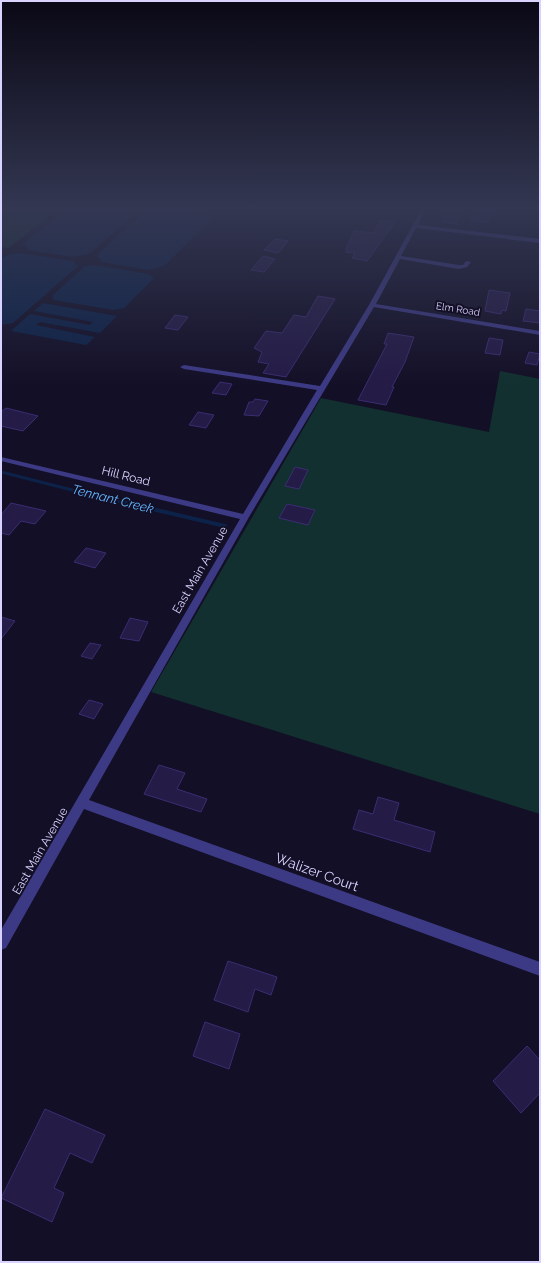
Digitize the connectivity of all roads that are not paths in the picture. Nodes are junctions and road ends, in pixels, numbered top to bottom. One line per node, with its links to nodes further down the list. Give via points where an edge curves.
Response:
1 (391, 269): 2 (street, East Main Avenue)
2 (372, 305): 3 (street, Elm Road); 5 (street, East Main Avenue)
3 (540, 333)
4 (184, 367): 5 (street)
5 (322, 389): 7 (street, East Main Avenue)
6 (3, 461): 7 (street, Hill Road)
7 (245, 518): 8 (street, East Main Avenue)
8 (83, 803): 9 (street, East Main Avenue); 10 (street, Walizer Court)
9 (1, 943)
10 (540, 969)

